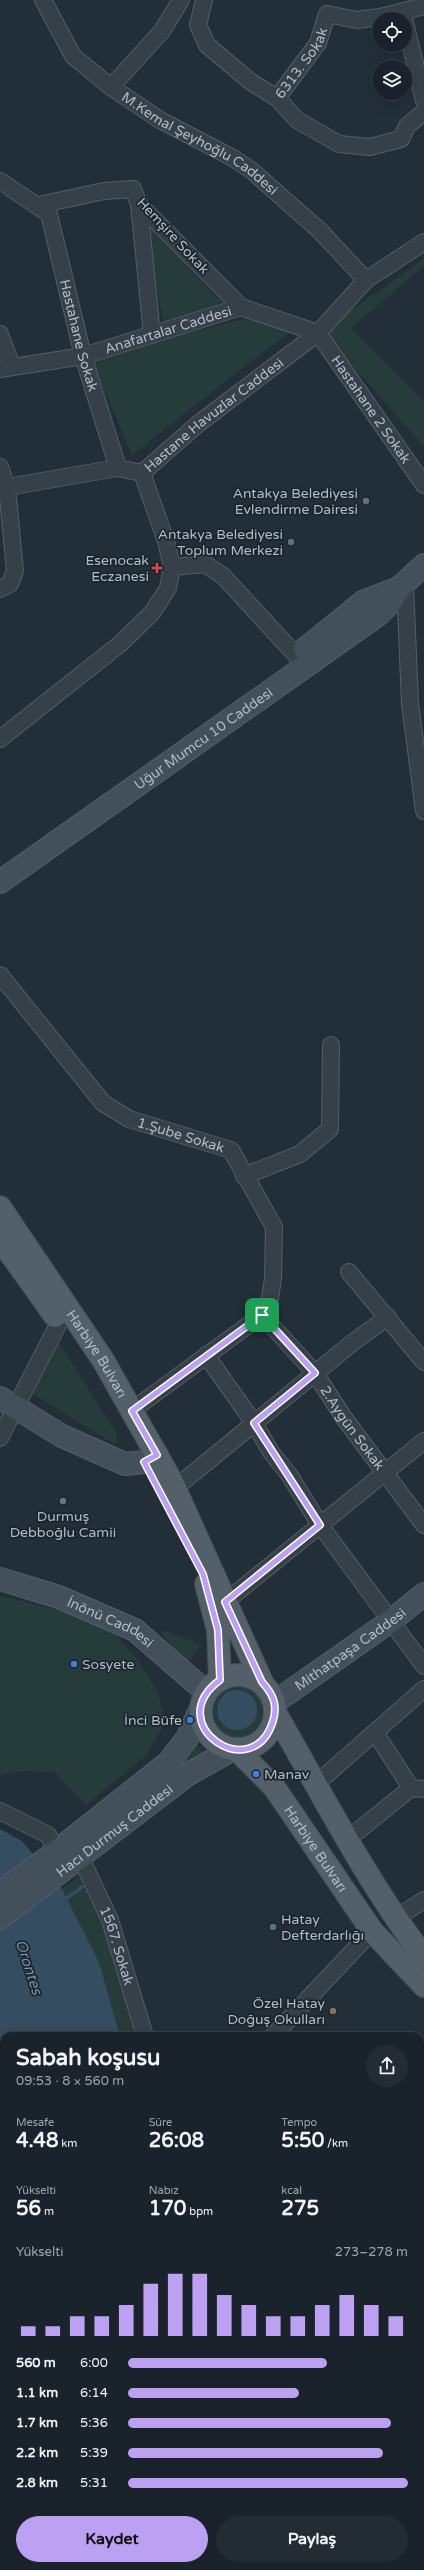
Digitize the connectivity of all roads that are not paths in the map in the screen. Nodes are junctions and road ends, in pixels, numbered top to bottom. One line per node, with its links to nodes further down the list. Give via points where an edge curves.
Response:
1 (43, 0): 8 (street, M.Kemal Şeyhoğlu Caddesi, via 73,56)
2 (181, 0): 8 (street, via 162,31)
3 (204, 0): 9 (street, 6313. Sokak, via 198,24 207,45 251,82)
4 (424, 6): 5 (street, 6313. Sokak)
5 (405, 12)
6 (372, 18): 9 (street, 6313. Sokak, via 357,20 327,14 318,43)
7 (412, 52): 10 (street)
8 (111, 87): 16 (street, M.Kemal Şeyhoğlu Caddesi, via 160,120 251,170 319,230)
9 (277, 98): 11 (street, via 297,120 339,144 357,147 370,147 401,139 407,126)
10 (424, 101)
11 (424, 112)
12 (0, 181): 14 (street)
13 (139, 204): 14 (street, Hemşire Sokak, via 133,190 104,191); 17 (street, Hemşire Sokak); 20 (street)
14 (39, 205): 21 (street, Hastahane Sokak, via 49,214)
15 (424, 242): 16 (street, Hastane Havuzlar Caddesi)
16 (366, 280): 18 (street, Hastane Havuzlar Caddesi)
17 (241, 307): 18 (street, Hemşire Sokak); 20 (street, Anafartalar Caddesi)
18 (318, 333): 25 (street, Hastane Havuzlar Caddesi, via 198,424); 26 (street, Hastahane 2 Sokak)
19 (0, 334): 22 (street)
20 (152, 335): 21 (street, Anafartalar Caddesi)
21 (83, 356): 22 (street, Anafartalar Caddesi); 24 (street, Hastahane Sokak)
22 (6, 368)
23 (0, 467): 27 (street)
24 (118, 468): 25 (street); 27 (street)
25 (142, 473): 29 (street, Hastane Havuzlar Caddesi, via 166,541)
26 (424, 485)
27 (6, 487): 31 (street, via 15,571 10,584)
28 (424, 565): 30 (street, Uğur Mumcu 10 Caddesi)
29 (172, 567): 32 (street, via 205,564 223,576); 33 (street, Hastane Havuzlar Caddesi, via 168,588 152,613 120,644)
30 (402, 585): 32 (street, Uğur Mumcu 10 Caddesi, via 385,609); 34 (street, via 410,704)
31 (0, 589)
32 (302, 660): 35 (street, Uğur Mumcu 10 Caddesi); 36 (street, Uğur Mumcu 10 Caddesi)
33 (0, 739)
34 (424, 811)
35 (0, 865)
36 (0, 882)
37 (0, 975): 39 (street, 1.Şube Sokak, via 103,1103 129,1120 231,1150)
38 (331, 1045): 39 (street, via 330,1129 300,1154)
39 (244, 1176): 44 (street, 1.Şube Sokak, via 274,1227 273,1279 269,1304)
40 (0, 1208): 43 (main road, Harbiye Bulvarı)
41 (0, 1239): 43 (main road, Harbiye Bulvarı)
42 (349, 1272): 45 (street)
43 (63, 1314): 49 (street); 50 (main road, Harbiye Bulvarı, via 103,1360); 54 (main road, Harbiye Bulvarı)
44 (262, 1315): 46 (street); 48 (street, 2.Aygün Sokak)
45 (388, 1317): 47 (street); 48 (street)
46 (206, 1355): 50 (street); 51 (street)
47 (424, 1362)
48 (315, 1373): 51 (street); 55 (street, 2.Aygün Sokak)
49 (7, 1403): 52 (street); 54 (street, via 62,1436 125,1464)
50 (132, 1411): 54 (main road, Harbiye Bulvarı)
51 (254, 1423): 56 (street); 57 (street)
52 (0, 1438)
53 (424, 1441): 55 (street)
54 (150, 1459): 56 (main road, Harbiye Bulvarı); 66 (main road, Harbiye Bulvarı, via 203,1574 218,1630)
55 (384, 1472): 57 (street); 58 (street, 2.Aygün Sokak)
56 (174, 1489): 61 (main road, Harbiye Bulvarı)
57 (320, 1525): 61 (street); 62 (street)
58 (424, 1525)
59 (0, 1579): 66 (street, İnönü Caddesi, via 59,1597 135,1630)
60 (424, 1594): 62 (street, Mithatpaşa Caddesi)
61 (225, 1602): 64 (main road, Harbiye Bulvarı)
62 (392, 1620): 63 (street); 67 (street, Mithatpaşa Caddesi)
63 (424, 1666)
64 (262, 1682): 66 (main road, via 252,1677 241,1676); 67 (main road, Harbiye Bulvarı, via 271,1691)
65 (424, 1689): 68 (street)
66 (209, 1693): 69 (main road, Harbiye Bulvarı, via 201,1720 205,1732 214,1741); 74 (street, Hacı Durmuş Caddesi, via 188,1737 169,1762)
67 (275, 1708): 69 (main road, via 266,1736 258,1743); 70 (main road, Harbiye Bulvarı)
68 (375, 1732): 70 (street); 71 (street)
69 (235, 1750): 74 (street, Hacı Durmuş Caddesi, via 187,1776); 79 (main road, Harbiye Bulvarı, via 274,1787)
70 (316, 1784): 73 (main road, Harbiye Bulvarı)
71 (418, 1788): 73 (street)
72 (0, 1810): 74 (street, 1567. Sokak, via 48,1835)
73 (348, 1839): 78 (main road, Harbiye Bulvarı)
74 (70, 1858): 75 (street, Hacı Durmuş Caddesi); 77 (street, Hacı Durmuş Caddesi); 82 (street, 1567. Sokak, via 110,1920)
75 (0, 1893)
76 (424, 1900): 78 (street)
77 (0, 1918)
78 (396, 1918): 80 (main road, Harbiye Bulvarı)
79 (372, 1931): 81 (main road, Harbiye Bulvarı); 83 (street)
80 (424, 1957)
81 (424, 1986)
82 (144, 2032)
83 (277, 2032)

